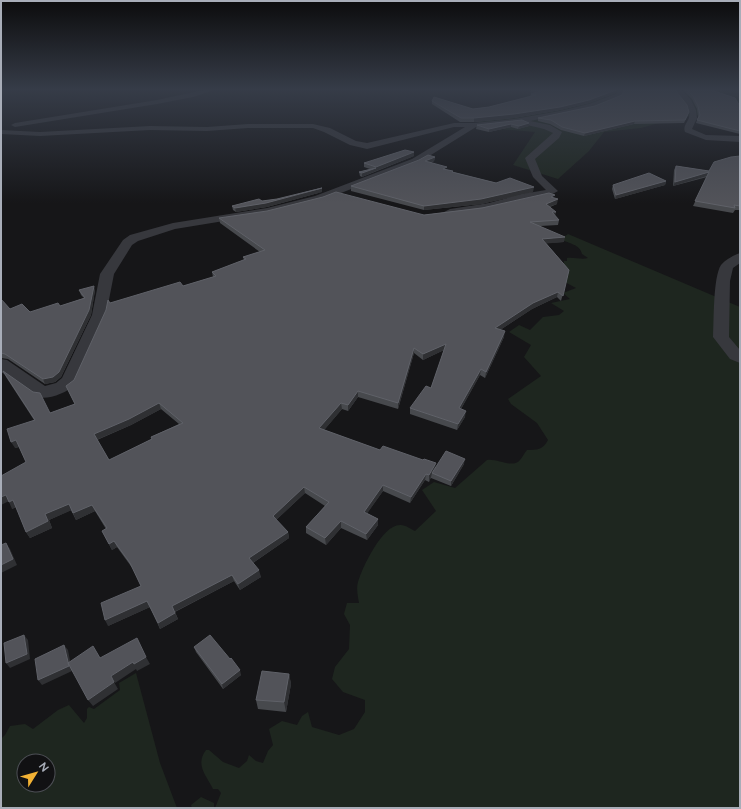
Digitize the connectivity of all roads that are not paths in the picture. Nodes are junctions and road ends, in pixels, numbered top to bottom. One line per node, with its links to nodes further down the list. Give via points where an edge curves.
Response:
1 (220, 128): 7 (street, via 150,128 40,134)
2 (322, 128): 3 (street, via 353,143 367,146)
3 (443, 128)
4 (469, 128): 9 (street, via 415,161)
5 (549, 128): 11 (street, via 558,132 556,136 530,158 538,177 553,191 481,208)
6 (689, 128): 8 (street, via 692,133 710,137)
7 (1, 132)
8 (740, 139)
9 (337, 192): 10 (street); 14 (street, via 299,204 173,226 134,238 127,243 107,274 99,315 66,384 43,393)
10 (351, 196)
11 (440, 213)
12 (740, 257): 13 (street, via 727,266 723,281 721,338)
13 (740, 358)
14 (1, 364)

